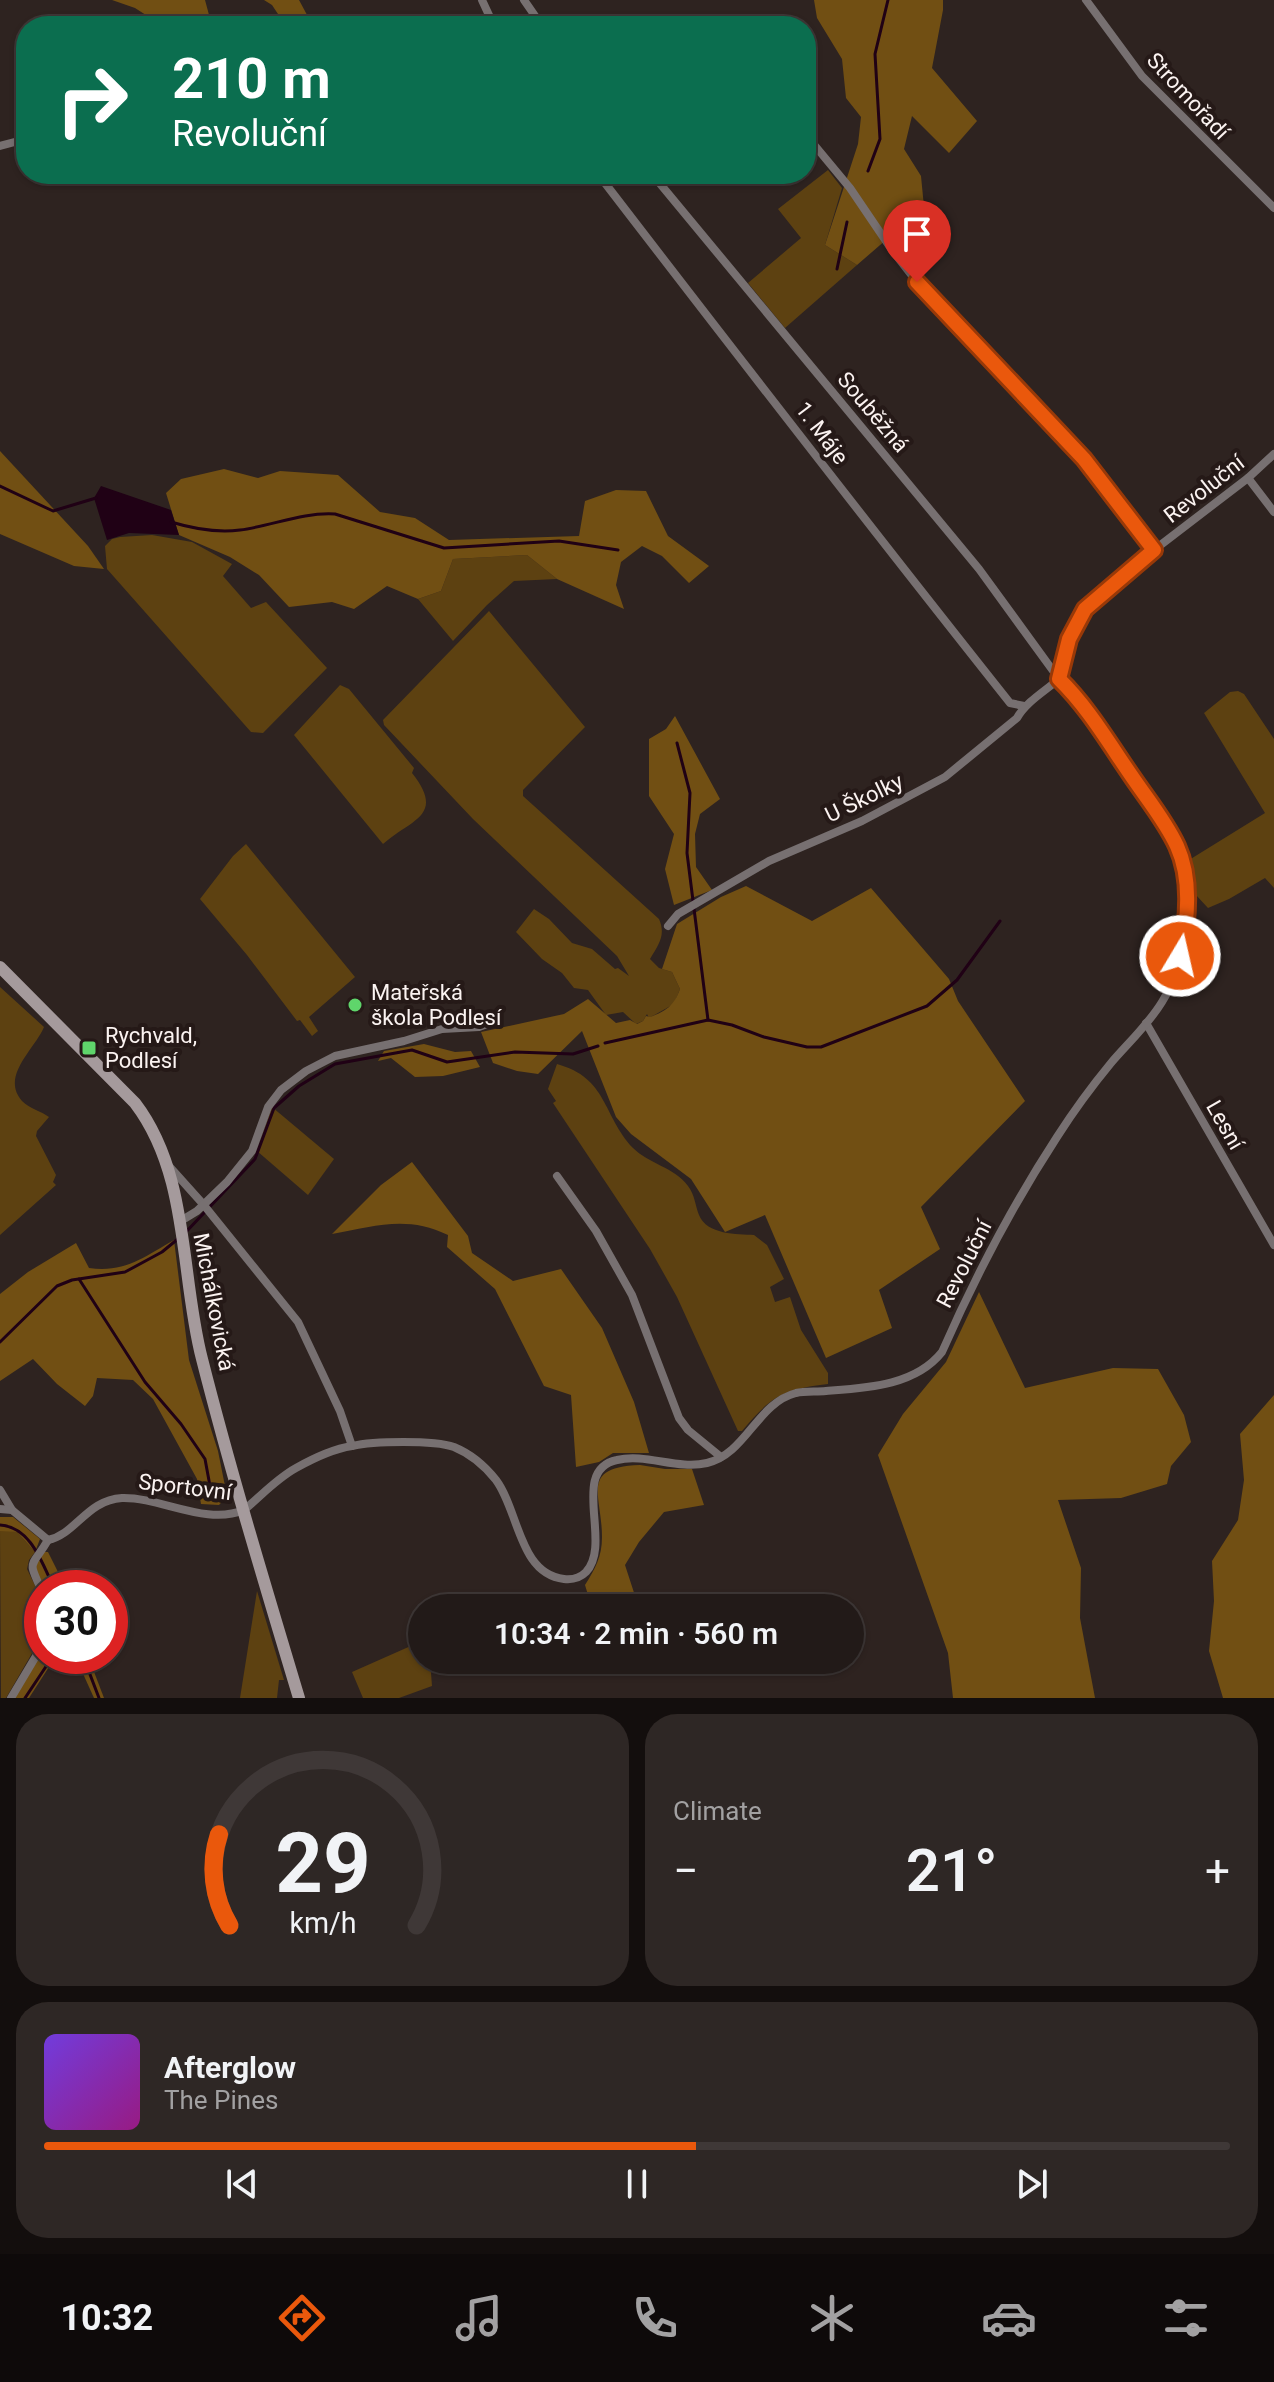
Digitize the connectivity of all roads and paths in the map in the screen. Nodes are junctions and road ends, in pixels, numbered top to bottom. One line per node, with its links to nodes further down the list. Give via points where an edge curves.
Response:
1 (1086, 0): 5 (street, Stromořadí, via 1142,76)
2 (816, 147): 9 (street, via 917,282 1084,459)
3 (606, 184): 11 (street, 1. Máje, via 1010,703)
4 (660, 184): 10 (street, Souběžná, via 979,569)
5 (1274, 208)
6 (1274, 454): 7 (street, Revoluční)
7 (1248, 478): 8 (street); 9 (street, Revoluční)
8 (1274, 512)
9 (1154, 550): 10 (street, Revoluční, via 1085,609 1069,639)
10 (1059, 679): 11 (street, U Školky); 15 (street, Revoluční, via 1166,828 1185,876 1187,912 1180,956 1171,985)
11 (1024, 706): 12 (street, U Školky, via 1017,718 945,777 769,861 678,914)
12 (668, 926)
13 (0, 967): 16 (street, Michálkovická, via 135,1103 152,1127)
14 (498, 1020): 18 (street, via 335,1056 306,1071 281,1090 268,1107 252,1151)
15 (1146, 1023): 20 (street, Lesní); 22 (street, Revoluční, via 1059,1133 1022,1192 933,1363 915,1375 880,1385 796,1393 774,1403)
16 (167, 1165): 18 (street); 19 (street, Michálkovická)
17 (557, 1176): 22 (street, via 632,1295 679,1418)
18 (203, 1204): 19 (street); 21 (street, via 298,1322)
19 (179, 1222): 26 (street, Michálkovická, via 201,1355)
20 (1274, 1245)
21 (352, 1446): 22 (street, via 451,1446 478,1460 511,1506 539,1570 567,1580 580,1577 593,1560 597,1537 591,1494 597,1475 608,1464 698,1464); 26 (street, via 294,1469)
22 (721, 1457)
23 (0, 1490): 25 (street)
24 (0, 1509): 25 (street)
25 (12, 1510): 27 (street)
26 (244, 1510): 27 (street, Sportovní, via 203,1512 119,1498 96,1505); 31 (street, Michálkovická)
27 (46, 1543): 28 (street, Sportovní, via 35,1555)
28 (32, 1570)
29 (25, 1674): 30 (street)
30 (11, 1698)
31 (299, 1698)

